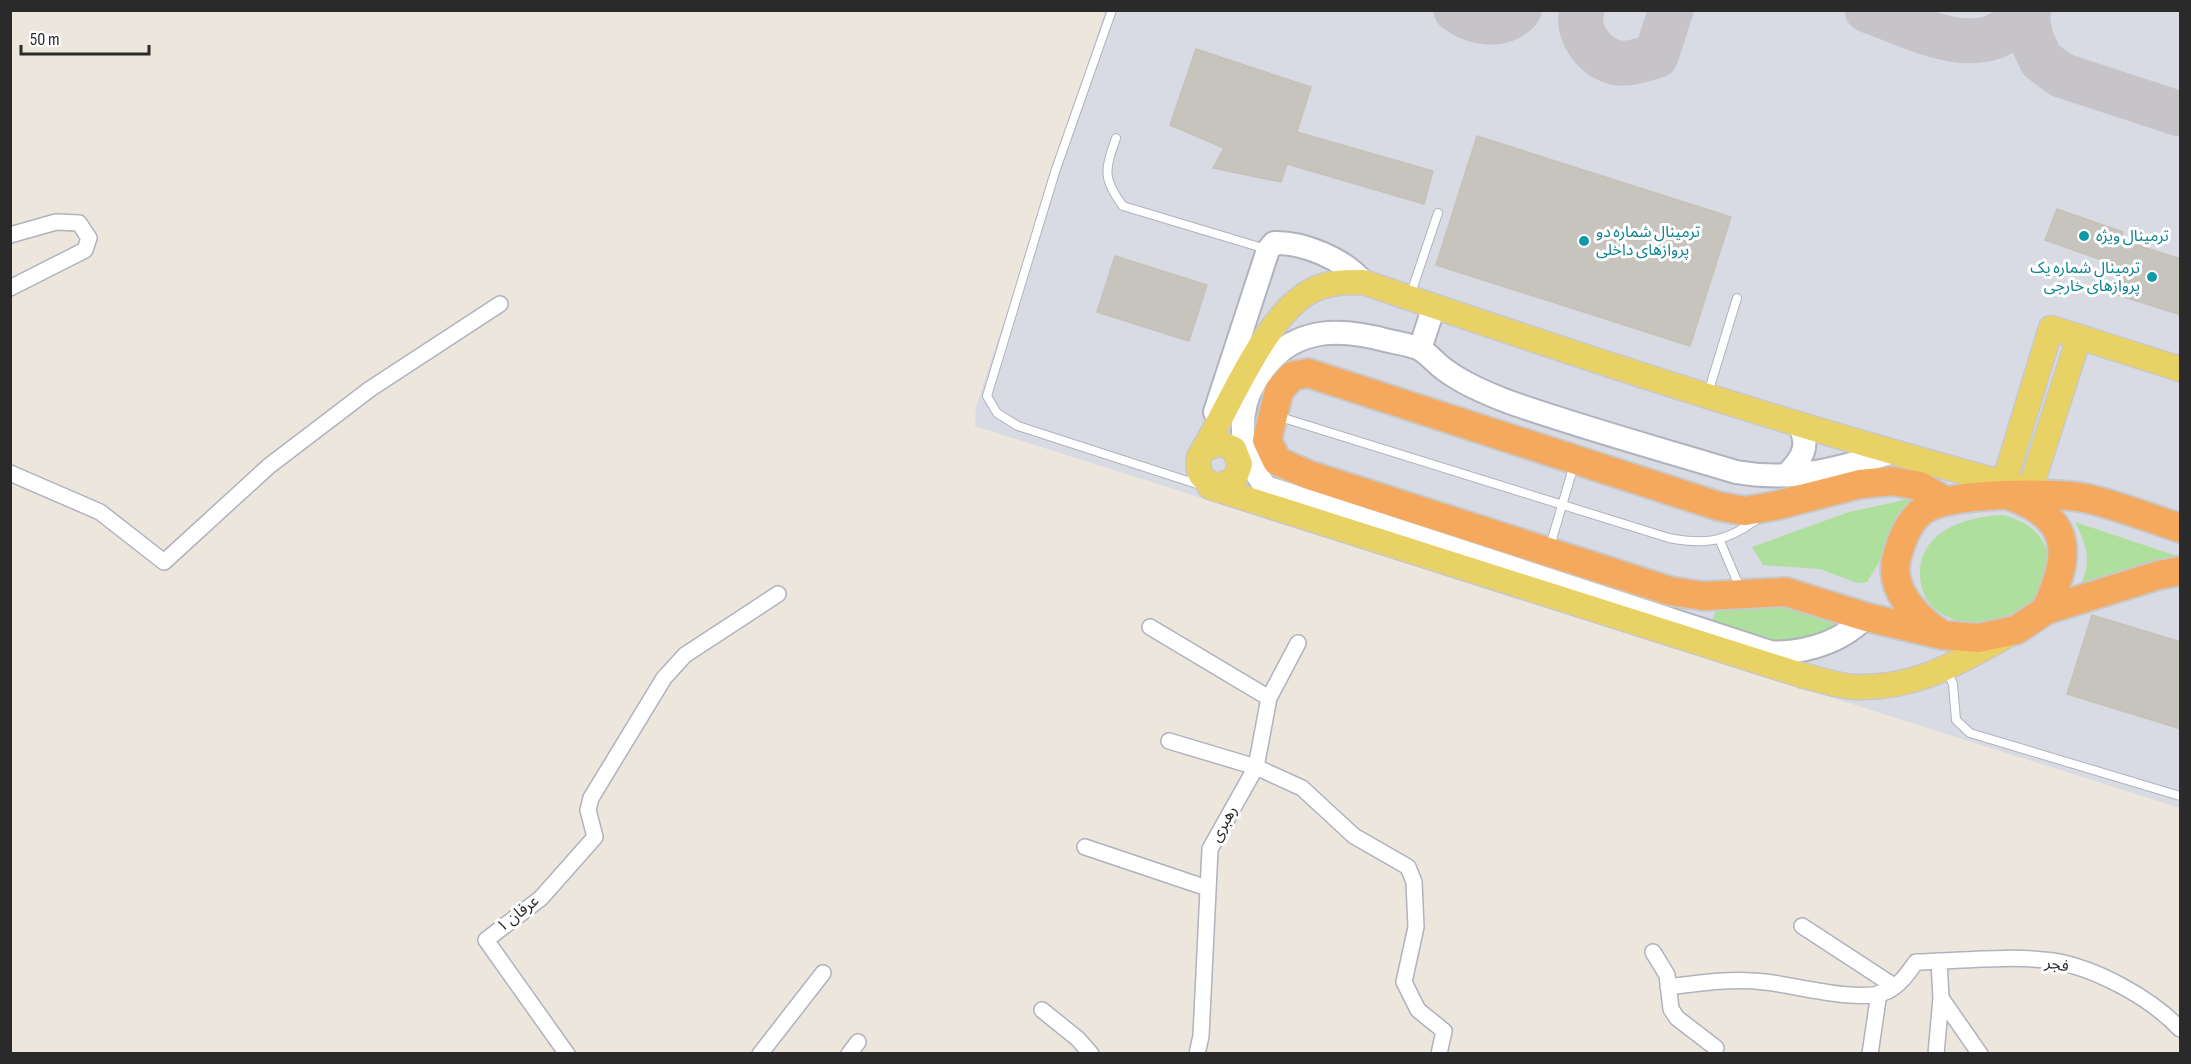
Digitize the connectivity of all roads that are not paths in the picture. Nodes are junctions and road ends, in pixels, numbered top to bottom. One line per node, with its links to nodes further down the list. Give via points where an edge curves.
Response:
1 (1112, 10): 22 (lane, via 1055,172 987,396 997,413 1018,426)
2 (1116, 138): 5 (lane, via 1105,169 1110,188 1123,206)
3 (1438, 213): 8 (lane)
4 (10, 235): 7 (street, via 68,221 79,223 89,238 85,250)
5 (1268, 250): 6 (main road, via 1274,243 1287,243 1340,262 1354,270); 17 (main road)
6 (1363, 282): 8 (main road); 17 (main road, via 1321,287 1292,305 1271,328)
7 (10, 288)
8 (1410, 298): 11 (main road)
9 (1737, 298): 14 (lane)
10 (500, 304): 20 (street, via 370,389 288,452 164,562 100,512)
11 (1434, 306): 12 (main road); 14 (main road)
12 (1420, 349): 21 (main road, via 1468,385 1509,402 1736,472 1760,476); 40 (main road, via 1339,331 1311,334 1288,345 1273,357 1246,400 1243,437 1252,471 1266,487 1296,499)
13 (2181, 369): 23 (main road, via 2051,328)
14 (1707, 395): 16 (main road)
15 (1271, 414): 19 (highway, via 1279,391 1292,376 1308,373); 25 (lane); 29 (highway, via 1267,440 1277,460 1309,475)
16 (1799, 425): 18 (main road); 21 (main road, via 1805,436 1805,452)
17 (1203, 450): 22 (main road, via 1199,473); 22 (main road, via 1218,443 1227,444 1239,456 1239,472 1234,479)
18 (1890, 453): 21 (main road, via 1831,471 1804,476); 23 (main road)
19 (1576, 460): 25 (lane); 26 (highway, via 1718,506 1745,511)
20 (10, 473)
21 (1788, 473)
22 (1210, 486): 39 (main road)
23 (2024, 491): 24 (highway); 27 (highway, via 2084,498); 33 (highway, via 2055,525 2064,548 2060,578)
24 (1944, 500): 26 (highway, via 1920,486 1892,481 1860,484); 37 (highway, via 1923,511 1905,533 1896,560 1900,591 1917,618)
25 (1563, 504): 28 (lane, via 1669,538 1694,543); 29 (lane)
26 (1774, 506): 28 (lane)
27 (2181, 528)
28 (1719, 541): 31 (lane)
29 (1549, 550): 31 (highway, via 1670,591 1703,596)
30 (2181, 571): 33 (highway, via 2159,574)
31 (1741, 592): 34 (highway, via 1786,592)
32 (777, 594): 58 (street, عرفان ۱, via 685,655 664,678 591,798 588,810 595,837 541,898 486,940)
33 (2046, 610): 36 (highway)
34 (1866, 617): 37 (highway); 40 (main road, via 1837,639 1802,652)
35 (1150, 627): 42 (street)
36 (2016, 630): 37 (highway, via 1978,638); 41 (main road)
37 (1942, 635)
38 (1298, 643): 42 (street, رهبری)
39 (1723, 650): 40 (main road); 41 (main road, via 1853,687 1894,685)
40 (1773, 653)
41 (1946, 670): 45 (lane, via 1954,691 1956,720 1970,733)
42 (1269, 698): 44 (street, رهبری)
43 (1169, 741): 44 (street)
44 (1256, 767): 47 (street, رهبری, via 1210,849); 62 (street, via 1302,788 1354,836 1408,867 1414,882 1416,927 1404,982 1418,1010 1444,1031)
45 (2181, 796)
46 (1085, 847): 47 (street)
47 (1207, 888): 61 (street, رهبری)
48 (1802, 926): 53 (street)
49 (1653, 952): 52 (street, via 1667,975)
50 (1939, 961): 53 (street, فجر, via 1916,962 1905,978); 54 (street); 56 (street, فجر, via 2053,961 2111,980 2167,1014)
51 (824, 973): 59 (street)
52 (1668, 987): 53 (street, via 1763,982 1840,994); 57 (street, via 1671,1009 1677,1018)
53 (1887, 990): 63 (street)
54 (1941, 998): 64 (street); 65 (street)
55 (1042, 1010): 60 (street)
56 (2181, 1029)
57 (1716, 1048)
58 (567, 1053)
59 (760, 1053)
60 (1091, 1053)
61 (1197, 1053)
62 (1439, 1053)
63 (1870, 1053)
64 (1936, 1053)
65 (1980, 1053)

